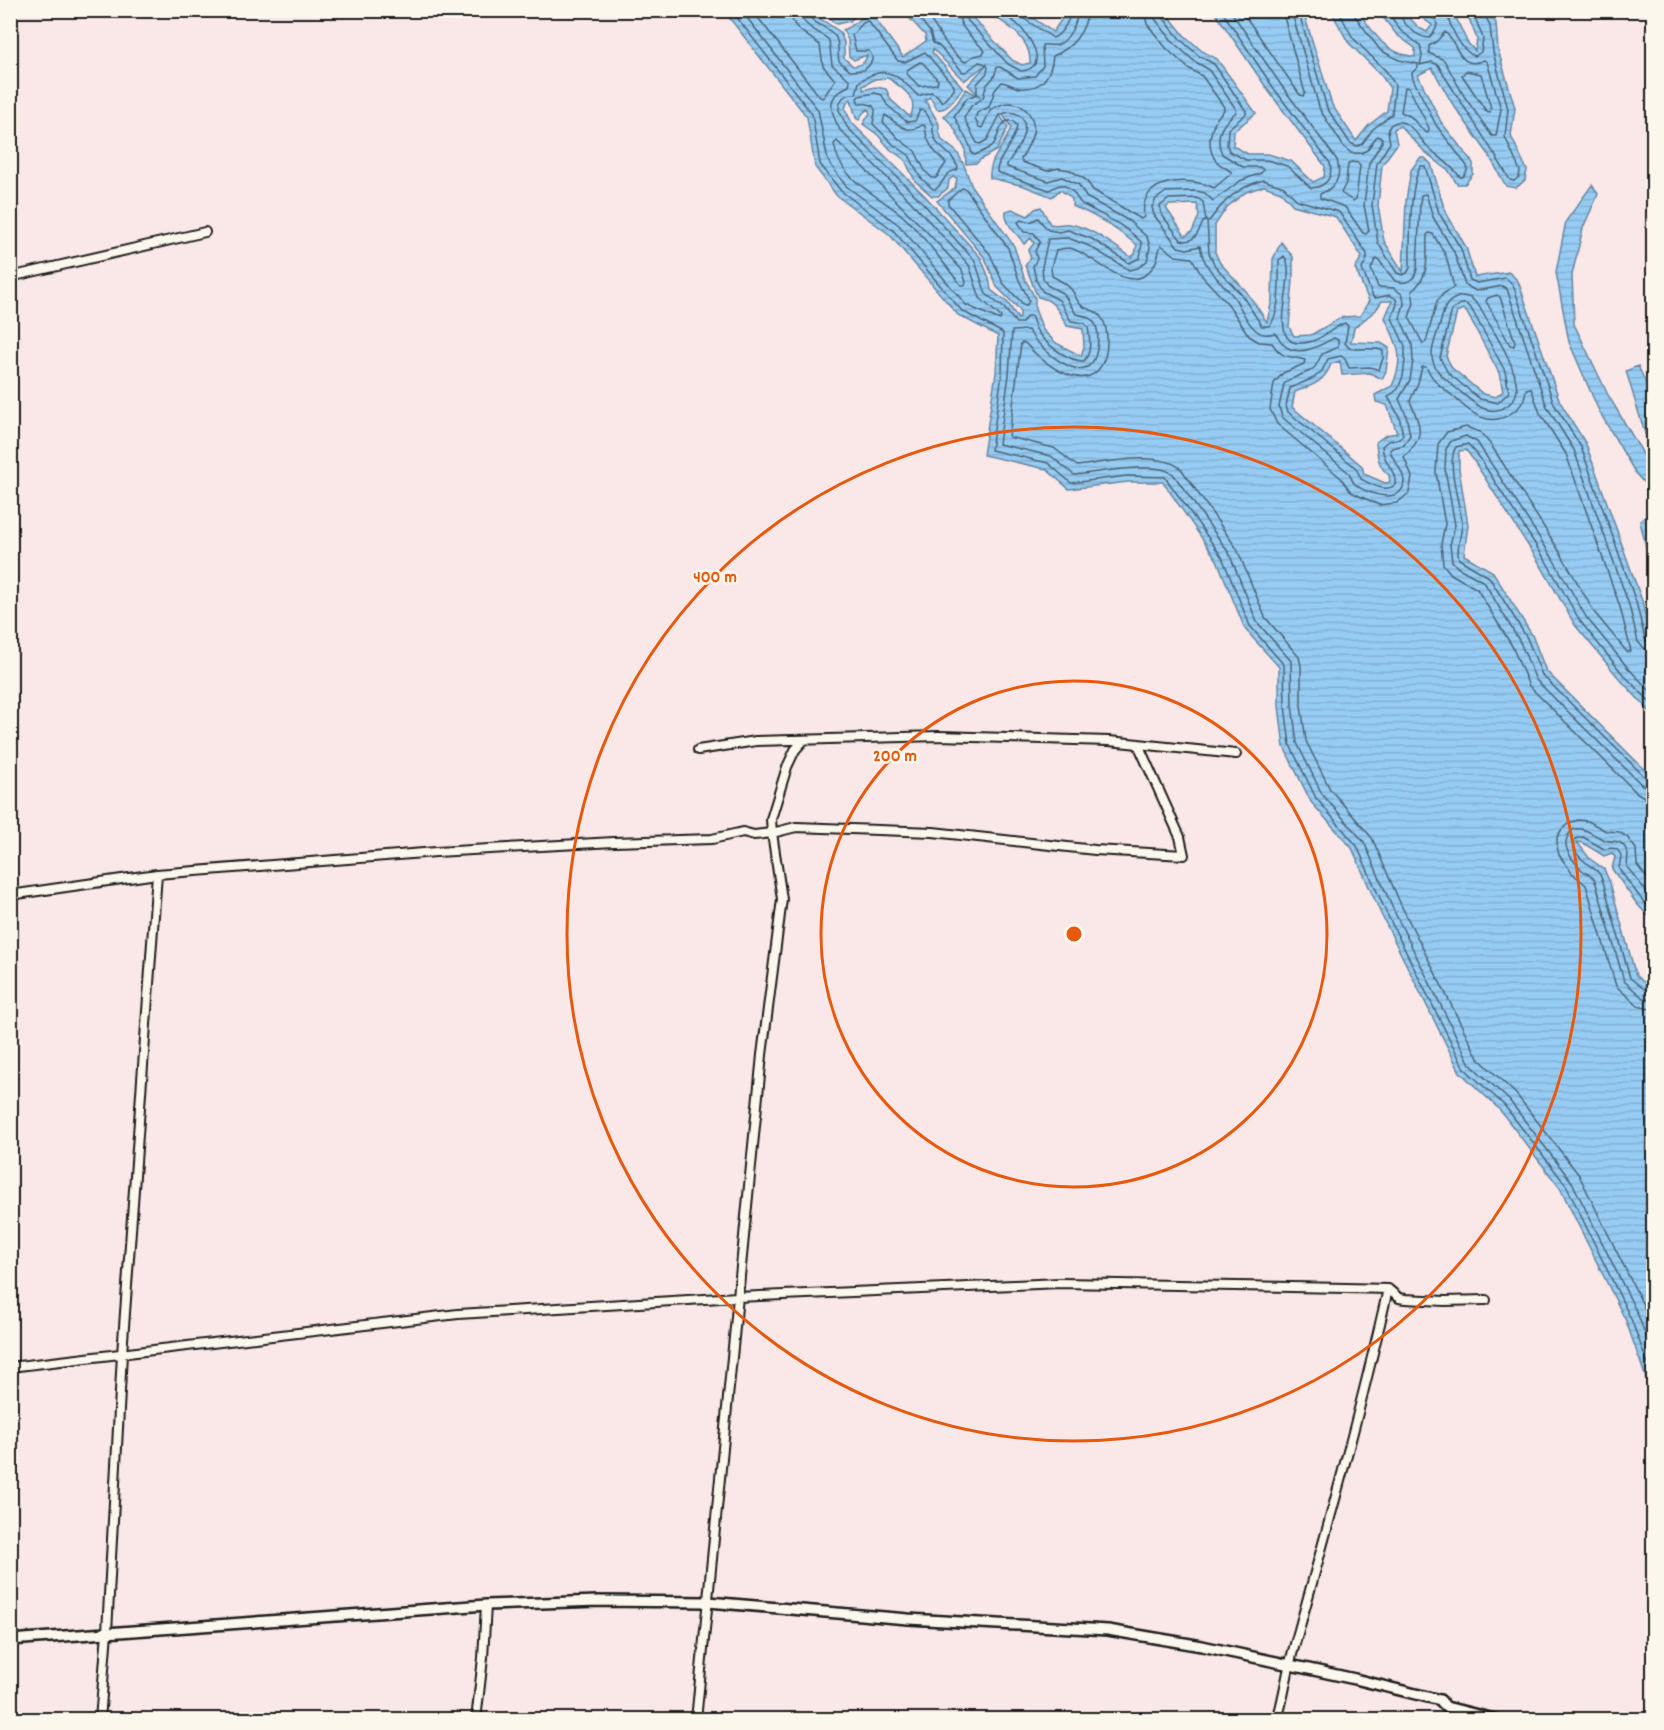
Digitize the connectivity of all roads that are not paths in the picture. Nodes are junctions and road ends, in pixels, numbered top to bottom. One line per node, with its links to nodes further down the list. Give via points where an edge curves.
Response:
1 (205, 232): 2 (street)
2 (10, 277)
3 (803, 741): 4 (street, via 939,736); 5 (street, via 756,741); 7 (street, via 783,778 771,819)
4 (1138, 744): 6 (street); 7 (street, via 1180,837 1184,855 928,832 796,827)
5 (698, 750)
6 (1236, 754)
7 (772, 833): 8 (street, via 436,852); 11 (street, via 783,899)
8 (157, 874): 9 (street); 13 (street)
9 (10, 895)
10 (1388, 1289): 11 (street, via 1060,1283); 12 (street, via 1405,1299); 19 (street, via 1359,1412)
11 (737, 1297): 13 (street, via 458,1314); 15 (street)
12 (1486, 1300)
13 (122, 1354): 14 (street); 17 (street)
14 (10, 1367)
15 (708, 1602): 16 (street); 19 (street, via 1108,1630); 22 (street)
16 (486, 1605): 17 (street); 21 (street)
17 (107, 1632): 18 (street); 20 (street)
18 (10, 1640)
19 (1289, 1664): 23 (street); 24 (street, via 1411,1692 1440,1700 1446,1707)
20 (100, 1719)
21 (476, 1719)
22 (696, 1719)
23 (1277, 1719)
24 (1498, 1719)

